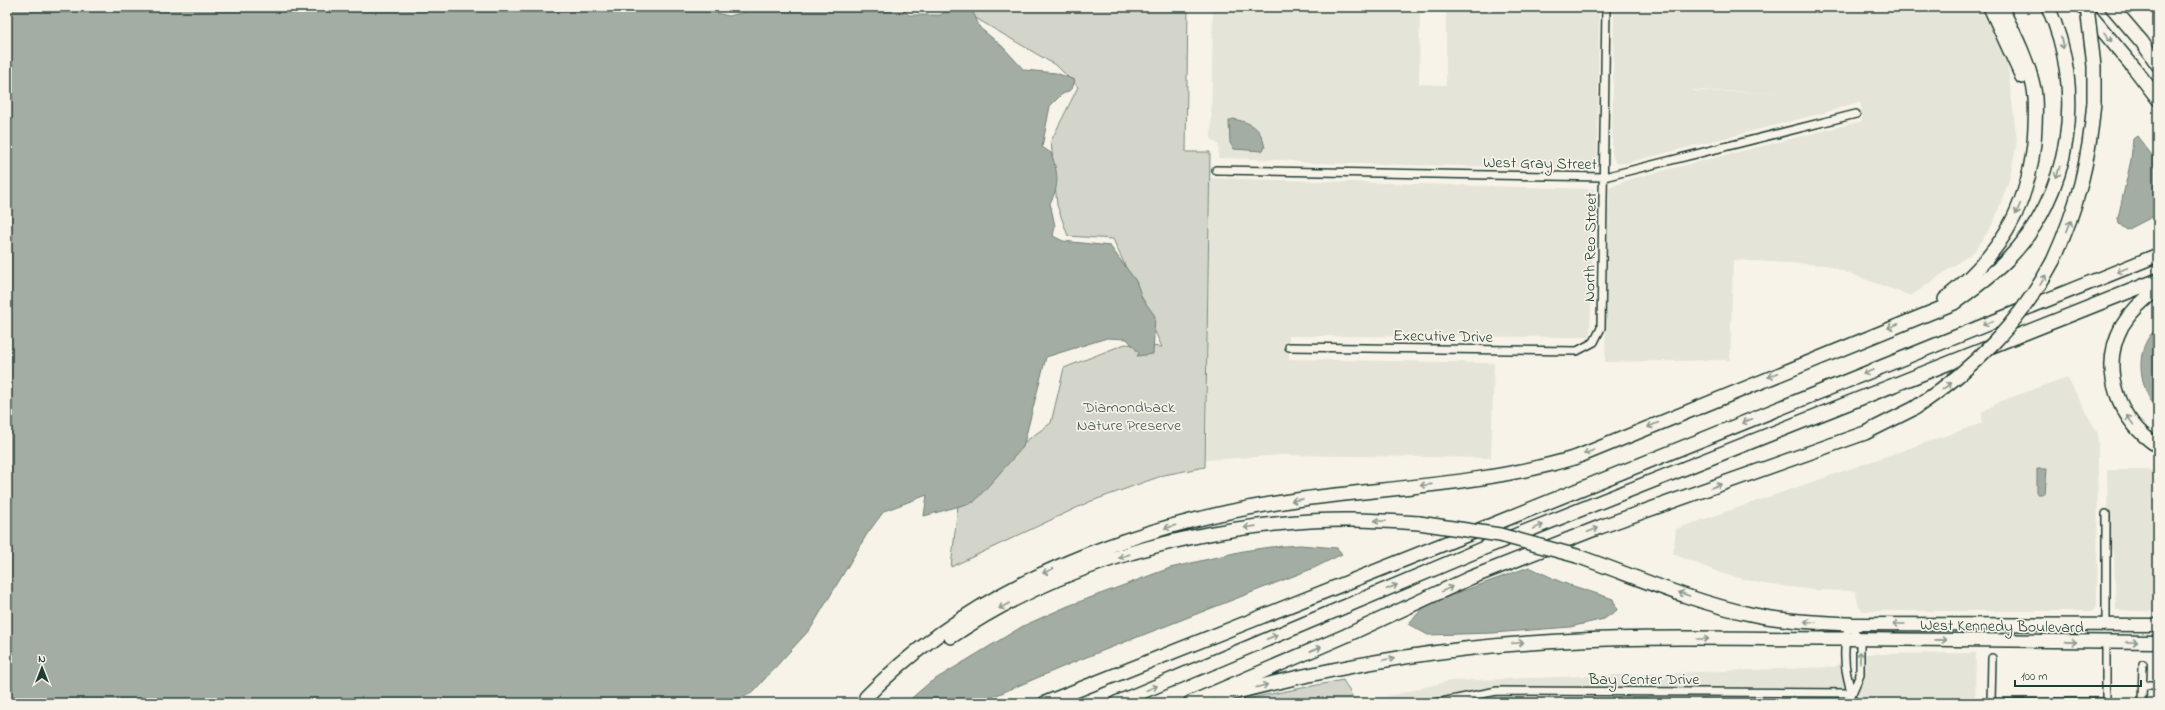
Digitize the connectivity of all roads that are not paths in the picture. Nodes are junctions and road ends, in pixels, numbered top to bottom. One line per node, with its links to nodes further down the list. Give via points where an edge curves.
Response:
1 (1606, 7): 15 (street, North Reo Street)
2 (1990, 7): 13 (highway, via 2021,73 2030,117)
3 (2001, 7): 13 (highway, via 2024,56 2034,89 2035,124)
4 (2048, 7): 19 (highway, one-way to 19, via 2060,36 2070,103 2066,143 2056,180 2031,230 2007,261 1954,302)
5 (2082, 7): 11 (highway, one-way to 11)
6 (2087, 7): 39 (highway, one-way to 6, bridge, via 1345,636 1470,578 1600,527 1865,433 1915,408 1958,378 1990,348 2025,308 2054,261 2074,213 2090,148 2094,102 2094,66)
7 (2112, 7): 8 (highway)
8 (2142, 42): 9 (highway); 10 (highway)
9 (2158, 58)
10 (2158, 65)
11 (2158, 99)
12 (1856, 114): 15 (street, West Gray Street)
13 (2032, 158): 19 (highway, one-way to 19, via 2024,193 2011,226 1986,262 1967,282)
14 (1216, 170): 15 (street, West Gray Street)
15 (1604, 177): 20 (street, North Reo Street, via 1601,328)
16 (2158, 255): 37 (highway, one-way to 37)
17 (2158, 280): 38 (highway, one-way to 17, via 1484,548)
18 (2158, 289): 22 (highway, one-way to 18, via 2137,429 2125,413 2115,388 2112,366 2116,342 2123,326 2138,306)
19 (1930, 312): 36 (highway, one-way to 36, via 1554,464 1492,477 1350,493 1256,507 1174,526 1118,543 1039,576 975,610 904,660)
20 (1594, 342): 21 (street, Executive Drive, via 1577,351)
21 (1289, 347)
22 (2158, 446)
23 (2106, 514): 25 (street)
24 (1849, 624): 25 (main road, West Kennedy Boulevard, one-way to 24); 27 (street); 28 (street); 36 (highway, one-way to 36, bridge, via 1791,620 1715,605 1577,556 1500,535 1419,523 1370,520 1287,522 1215,532 1129,554 1066,576 985,616)
25 (2106, 625): 26 (main road, West Kennedy Boulevard); 29 (main road)
26 (2158, 625)
27 (1845, 639): 28 (main road, West Kennedy Boulevard); 35 (street, via 1847,674); 40 (highway, one-way to 27, via 1260,686 1369,663 1497,645 1599,639)
28 (1860, 639): 29 (main road, West Kennedy Boulevard, one-way to 29); 35 (street, one-way to 28, via 1860,675)
29 (2106, 642): 30 (main road, West Kennedy Boulevard, one-way to 30); 44 (street)
30 (2158, 642)
31 (1992, 658): 43 (street)
32 (2143, 664): 33 (street)
33 (2143, 685): 34 (street); 45 (street)
34 (2158, 685)
35 (1852, 693): 41 (street, Bay Center Drive, via 1497,692); 42 (street)
36 (862, 700)
37 (1045, 703)
38 (1116, 703)
39 (1190, 703)
40 (1197, 703)
41 (1436, 703)
42 (1852, 703)
43 (1991, 703): 44 (street)
44 (2106, 703)
45 (2142, 703)

